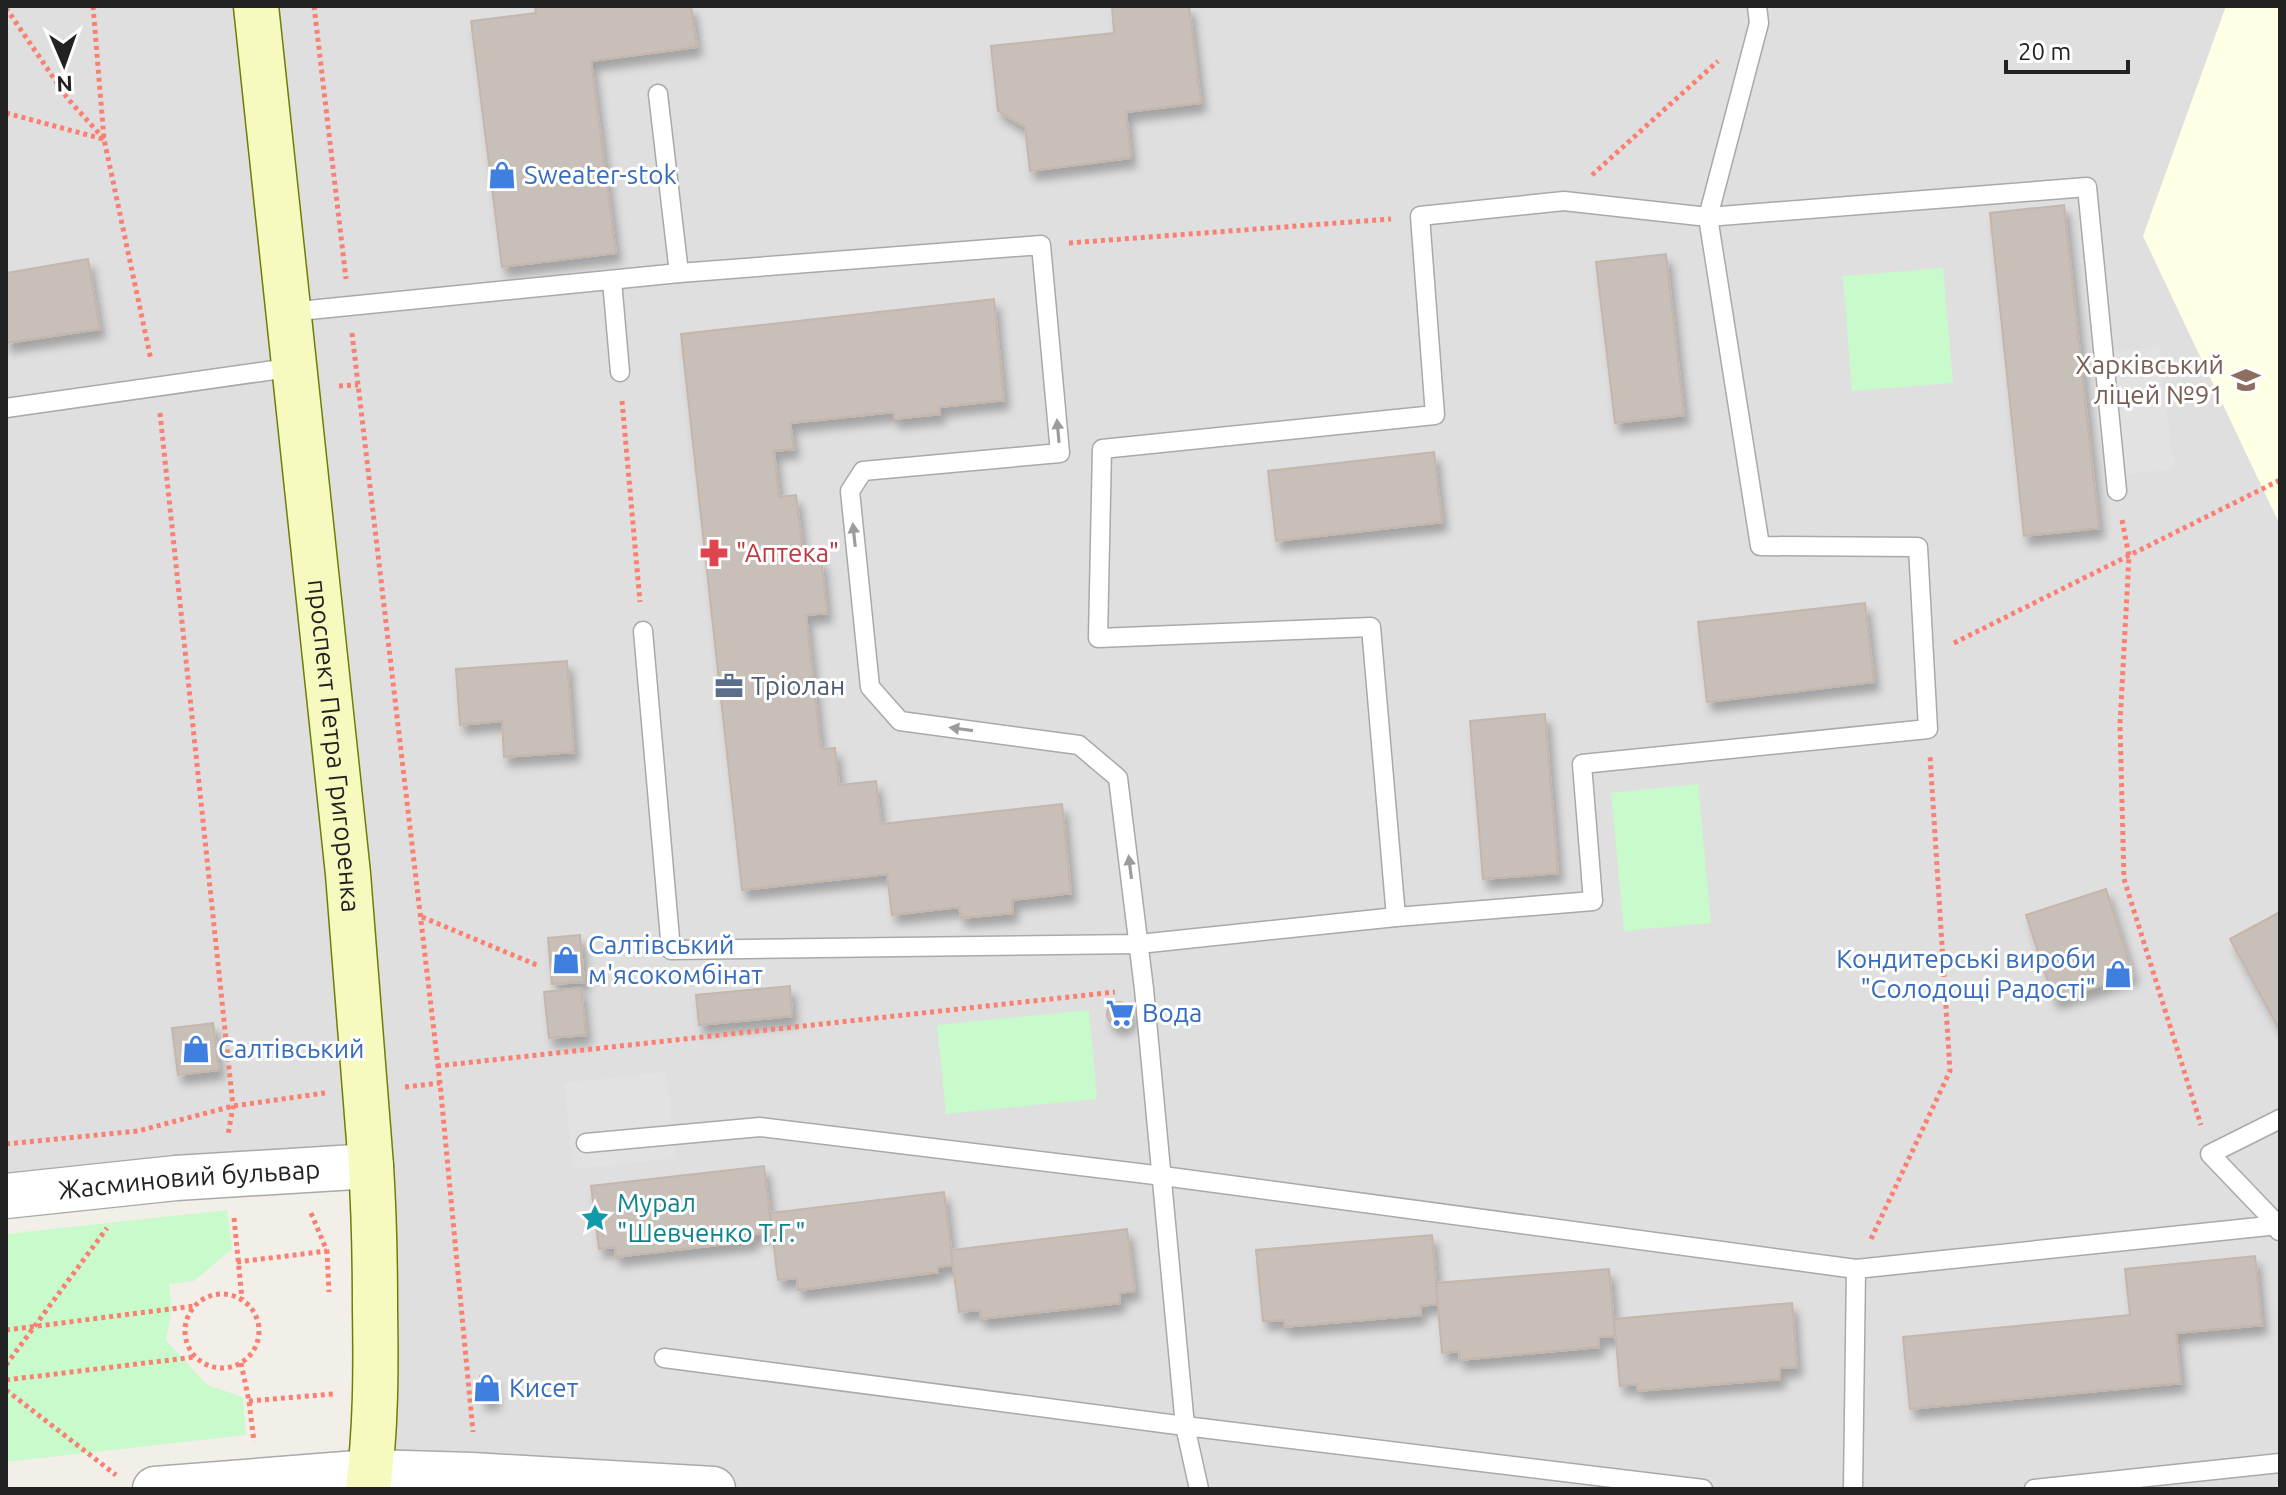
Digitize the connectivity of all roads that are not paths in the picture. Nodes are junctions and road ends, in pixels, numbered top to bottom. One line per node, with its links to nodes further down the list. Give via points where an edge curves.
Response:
1 (256, 6): 7 (main road, проспект Петра Григоренка)
2 (1758, 15): 4 (lane)
3 (658, 94): 5 (lane)
4 (1708, 217): 11 (lane, via 2087,187); 13 (lane, via 1760,546 1918,547 1928,729 1582,764 1593,901); 13 (lane, via 1564,201 1420,216 1435,415 1102,449 1098,638 1371,627)
5 (679, 273): 6 (lane); 14 (lane, one-way to 5, via 1118,778 1079,745 900,721 870,687 850,491 863,471 1060,453 1041,245)
6 (612, 281): 7 (lane); 9 (lane)
7 (289, 312): 8 (main road, проспект Петра Григоренка)
8 (295, 367): 10 (lane); 17 (main road, проспект Петра Григоренка, via 348,874)
9 (620, 372)
10 (6, 408)
11 (2117, 491)
12 (643, 631): 14 (lane, via 671,950)
13 (1396, 917): 14 (lane)
14 (1139, 944): 18 (lane)
15 (2280, 1119): 20 (lane, via 2210,1154)
16 (586, 1143): 18 (lane, via 760,1127)
17 (371, 1166): 19 (street, Жасминовий бульвар); 25 (main road, проспект Петра Григоренка, via 376,1369)
18 (1163, 1176): 21 (lane); 23 (lane)
19 (6, 1196)
20 (2279, 1229): 21 (lane)
21 (1856, 1269): 31 (lane)
22 (664, 1358): 23 (lane)
23 (1185, 1426): 29 (lane); 30 (lane)
24 (2280, 1463): 32 (lane)
25 (369, 1481): 27 (street); 28 (street, via 472,1475)
26 (139, 1484): 27 (street)
27 (207, 1487)
28 (713, 1489)
29 (1199, 1489)
30 (1703, 1489)
31 (1853, 1489)
32 (2034, 1489)

